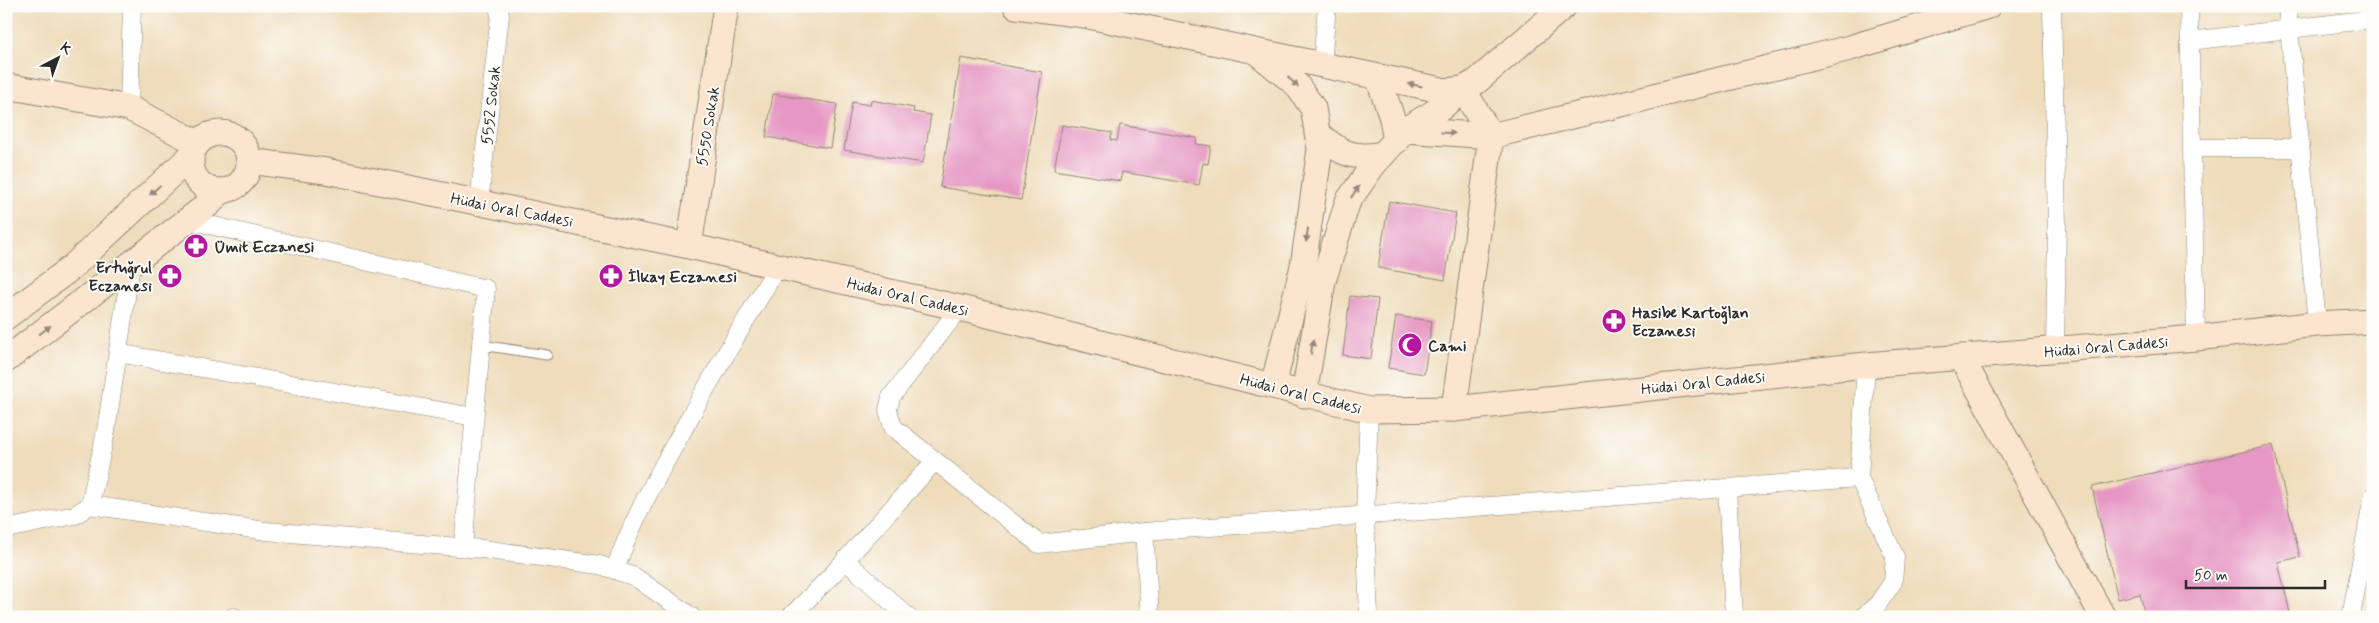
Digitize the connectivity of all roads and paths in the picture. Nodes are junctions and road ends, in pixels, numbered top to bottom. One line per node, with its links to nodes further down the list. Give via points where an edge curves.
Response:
1 (132, 6): 20 (street)
2 (498, 6): 30 (street, 5552 Sokak, via 500,15)
3 (726, 6): 32 (street, 5550 Sokak)
4 (1016, 6): 15 (street, via 1084,15)
5 (1327, 6): 16 (street)
6 (1564, 6): 19 (street, via 1476,82)
7 (1988, 6): 11 (street)
8 (2052, 6): 41 (street, via 2057,224)
9 (2189, 6): 14 (street)
10 (2287, 6): 13 (street)
11 (1941, 13): 23 (street, via 1850,48)
12 (2373, 19): 13 (street)
13 (2289, 29): 14 (street); 26 (street)
14 (2190, 41): 25 (street)
15 (1255, 51): 16 (street); 21 (street, one-way to 21, via 1297,85)
16 (1322, 65): 17 (street); 21 (street)
17 (1378, 77): 19 (street, one-way to 17, via 1446,91); 24 (street, via 1392,118)
18 (6, 86): 20 (street)
19 (1463, 89): 23 (street); 24 (street)
20 (129, 108): 27 (street)
21 (1314, 108): 22 (street)
22 (1317, 132): 24 (street, via 1331,146 1364,157); 47 (street, one-way to 47, via 1320,148 1302,266)
23 (1492, 136): 24 (street, one-way to 23); 49 (street)
24 (1395, 142): 48 (street, one-way to 24, via 1323,281 1348,201)
25 (2193, 148): 26 (street); 39 (street)
26 (2300, 148): 38 (street)
27 (194, 150): 28 (street, via 210,134 225,133 239,140 248,153); 29 (street, via 192,172 200,184); 36 (street, one-way to 36, via 71,268)
28 (249, 161): 29 (street, via 242,181 229,190); 30 (street, Hüdai Oral Caddesi, via 326,171)
29 (220, 191): 31 (street)
30 (479, 203): 32 (street, Hüdai Oral Caddesi)
31 (188, 220): 33 (street); 40 (street, via 486,288)
32 (689, 246): 34 (street, Hüdai Oral Caddesi)
33 (131, 264): 42 (street); 45 (street, one-way to 33)
34 (778, 266): 35 (street, Hüdai Oral Caddesi); 62 (street, via 651,488 626,538)
35 (960, 308): 47 (street, Hüdai Oral Caddesi); 52 (street, via 890,397 888,410 893,428)
36 (6, 317)
37 (2373, 321): 38 (street, Hüdai Oral Caddesi)
38 (2317, 324): 39 (street, Hüdai Oral Caddesi)
39 (2196, 338): 41 (street, Hüdai Oral Caddesi)
40 (481, 345): 43 (lane); 51 (street)
41 (2055, 350): 44 (street, Hüdai Oral Caddesi)
42 (118, 353): 51 (street); 56 (street)
43 (547, 355)
44 (1961, 357): 46 (street, Hüdai Oral Caddesi); 70 (street)
45 (6, 360)
46 (1866, 365): 49 (street, Hüdai Oral Caddesi); 53 (street)
47 (1272, 386): 48 (street, Hüdai Oral Caddesi)
48 (1304, 395): 50 (street, Hüdai Oral Caddesi)
49 (1454, 408): 50 (street, Hüdai Oral Caddesi)
50 (1369, 410): 57 (street)
51 (474, 417): 60 (street)
52 (935, 461): 59 (street, via 1039,544); 61 (street)
53 (1859, 478): 54 (street); 69 (street, via 1895,557 1893,582 1878,604)
54 (1727, 489): 57 (street); 68 (street)
55 (2373, 496): 71 (street)
56 (90, 505): 58 (street, via 76,515); 60 (street, via 266,531)
57 (1365, 516): 59 (street); 67 (street)
58 (6, 529)
59 (1144, 532): 66 (street)
60 (463, 547): 62 (street, via 600,565)
61 (845, 560): 64 (street); 65 (street)
62 (615, 570): 63 (street, via 634,577)
63 (692, 617)
64 (790, 617)
65 (908, 617)
66 (1150, 617)
67 (1369, 617)
68 (1734, 617)
69 (1863, 617)
70 (2103, 617)
71 (2351, 617)

